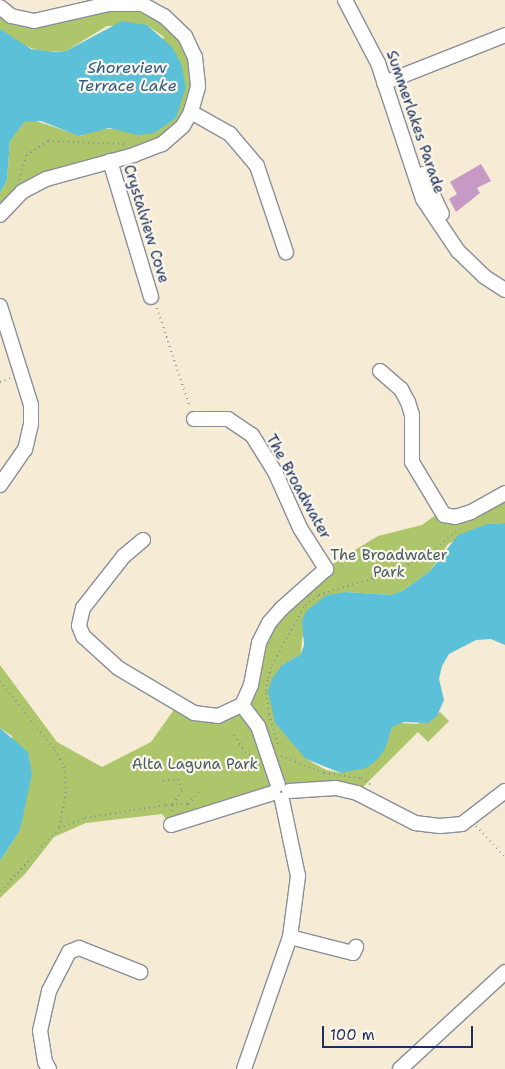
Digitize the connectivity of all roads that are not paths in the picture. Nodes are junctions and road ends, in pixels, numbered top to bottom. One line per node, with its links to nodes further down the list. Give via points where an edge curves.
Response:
1 (344, 0): 6 (street, Summerlakes Parade)
2 (354, 0): 6 (street, Summerlakes Parade, via 379,42)
3 (142, 2): 4 (street, via 109,4 34,21 11,16); 7 (street, via 173,22 192,48 198,87)
4 (0, 7)
5 (505, 35): 6 (street)
6 (388, 81): 11 (street, Summerlakes Parade, via 438,209 468,249); 12 (street, Summerlakes Parade, via 423,199 458,251 485,277)
7 (191, 112): 8 (street, via 183,126 162,144); 10 (street, via 230,134 257,166)
8 (110, 161): 9 (street, via 61,173 34,184); 13 (street, Crystalview Cove)
9 (0, 215)
10 (286, 252)
11 (505, 280)
12 (505, 290)
13 (151, 297)
14 (0, 306): 17 (street, via 31,405 31,424 25,449)
15 (380, 371): 18 (street, via 400,389 408,402 412,415 412,462 444,515 455,517 471,512)
16 (194, 419): 20 (street, The Broadwater, via 228,419 252,435 275,472 300,528 326,569 269,623)
17 (0, 484)
18 (505, 493)
19 (143, 540): 20 (street, via 123,557 83,608 79,626 83,636 118,668 194,713 218,716)
20 (242, 705): 22 (street, via 258,726)
21 (505, 791): 22 (street, via 462,824 440,826 415,823 357,793 336,788)
22 (281, 792): 23 (street); 24 (street, via 298,876)
23 (171, 825)
24 (290, 937): 25 (street, via 353,953); 30 (street)
25 (356, 947)
26 (140, 972): 29 (street, via 79,948 69,952 49,991 40,1031)
27 (505, 972): 31 (street)
28 (505, 985): 32 (street)
29 (49, 1069)
30 (244, 1069)
31 (400, 1069)
32 (413, 1069)

